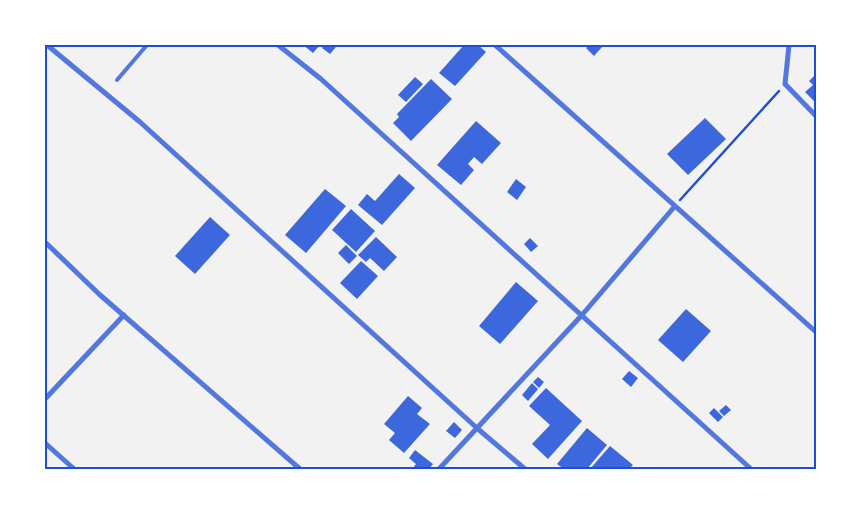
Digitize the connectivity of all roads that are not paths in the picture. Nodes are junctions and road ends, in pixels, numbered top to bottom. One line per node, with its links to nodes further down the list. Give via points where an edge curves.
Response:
1 (47, 45): 14 (street, via 160,140)
2 (147, 45): 6 (lane)
3 (278, 45): 11 (street, via 321,79)
4 (495, 45): 8 (street)
5 (789, 45): 7 (street, via 785,84)
6 (118, 80)
7 (816, 116)
8 (675, 206): 11 (street); 12 (street)
9 (45, 242): 10 (street)
10 (124, 315): 13 (street); 17 (street)
11 (582, 315): 14 (street); 20 (street)
12 (816, 332)
13 (45, 398)
14 (478, 429): 18 (street); 19 (street)
15 (45, 443): 16 (street)
16 (74, 469)
17 (300, 469)
18 (439, 469)
19 (525, 469)
20 (751, 469)

